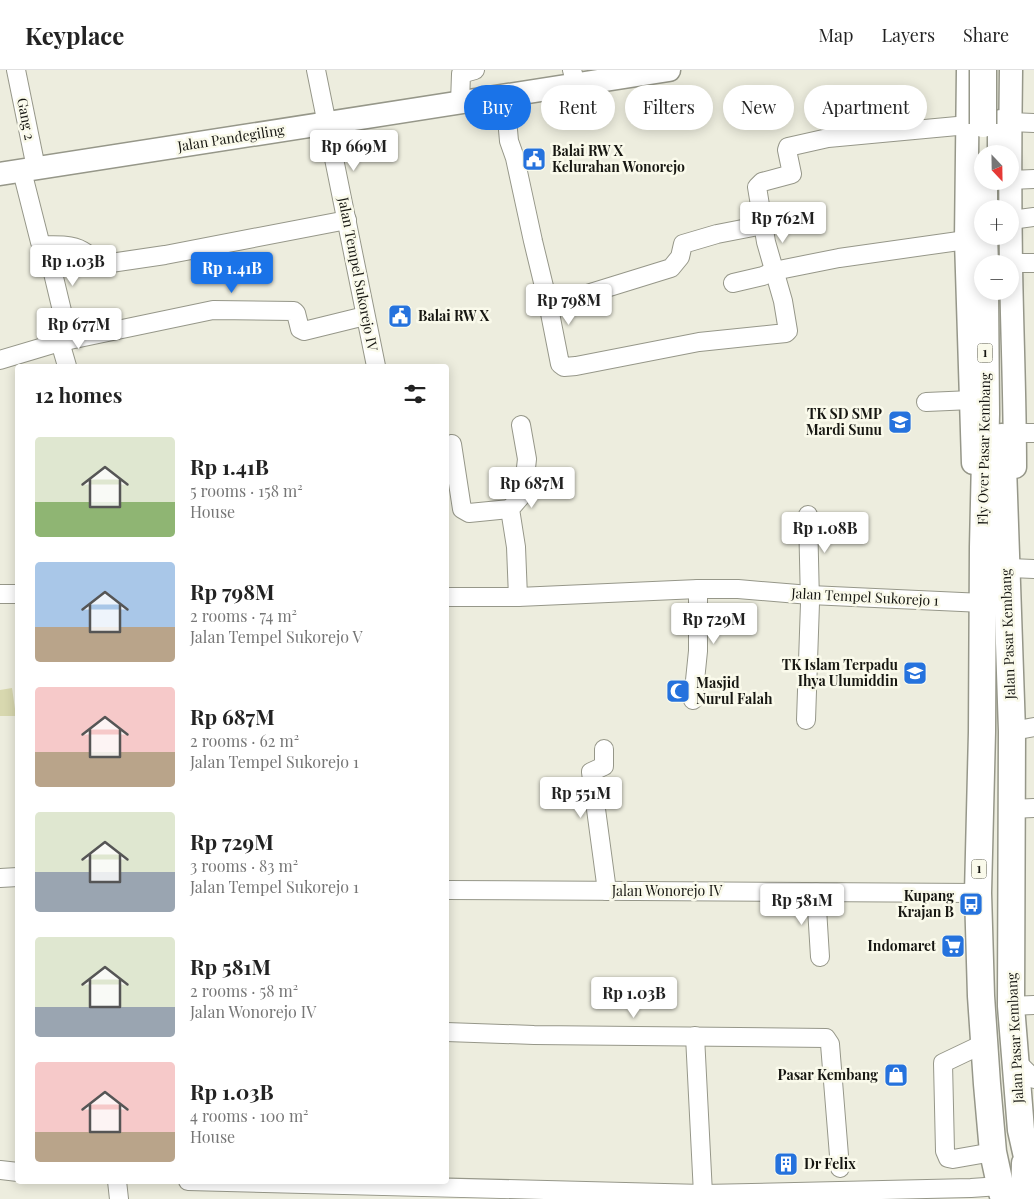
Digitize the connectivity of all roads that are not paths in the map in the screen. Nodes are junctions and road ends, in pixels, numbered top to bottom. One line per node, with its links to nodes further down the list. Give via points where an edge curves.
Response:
1 (16, 70): 19 (street, Gang 2)
2 (316, 70): 12 (street, Jalan Tempel Sukorejo IV)
3 (475, 70): 10 (street, via 461,74)
4 (669, 70): 7 (main road, Jalan Pandegiling)
5 (1008, 74): 6 (main road, via 974,80); 11 (main road); 17 (highway)
6 (973, 75): 14 (main road, Jalan Pasar Kembang); 16 (highway, bridge)
7 (574, 78): 8 (main road, Jalan Pandegiling)
8 (531, 89)
9 (464, 102): 10 (main road, Jalan Pandegiling)
10 (460, 103): 12 (main road, Jalan Pandegiling)
11 (1010, 122): 13 (street); 18 (main road)
12 (327, 123): 19 (main road, Jalan Pandegiling); 25 (street, Jalan Tempel Sukorejo IV)
13 (1034, 123)
14 (968, 124): 26 (main road, Jalan Pasar Kembang); 27 (street, via 828,138 788,147 792,174 762,182 757,187)
15 (508, 130): 35 (street)
16 (983, 145)
17 (1002, 145)
18 (1008, 145)
19 (30, 169): 20 (main road, Jalan Pandegiling); 29 (street, Gang 2, via 23,175)
20 (0, 174)
21 (1034, 179): 22 (street)
22 (1019, 180)
23 (1034, 216): 24 (street)
24 (1019, 219)
25 (347, 220): 29 (street, via 96,265 85,252 65,245); 39 (street, Jalan Tempel Sukorejo IV)
26 (974, 222)
27 (763, 225): 33 (street); 35 (street, via 683,244 680,259 671,268 574,298)
28 (974, 238): 33 (street, via 873,252)
29 (43, 245): 40 (street, Gang 2, via 52,269)
30 (976, 245): 45 (main road, Jalan Pasar Kembang)
31 (1034, 263): 32 (street)
32 (1019, 264)
33 (774, 271): 34 (street); 35 (street, via 786,332 699,342 564,367 560,364)
34 (733, 283)
35 (546, 296)
36 (986, 300): 45 (highway, Fly Over Pasar Kembang / 1)
37 (1001, 300): 45 (highway, Fly Over Pasar Kembang / 1)
38 (1005, 300): 45 (main road, Jalan Pasar Kembang)
39 (365, 316): 40 (street, via 304,331 300,329 296,311 213,310); 43 (street, Jalan Tempel Sukorejo IV)
40 (65, 341): 41 (street); 42 (street, Gang 2)
41 (0, 360)
42 (67, 364)
43 (376, 364)
44 (926, 402): 45 (street)
45 (1002, 419): 50 (highway, Fly Over Pasar Kembang / 1); 50 (main road, Jalan Pasar Kembang, via 1014,528)
46 (521, 425): 48 (street, via 527,459 523,494)
47 (452, 444): 48 (street, via 462,509 469,513)
48 (510, 509): 57 (street, via 516,547)
49 (808, 515): 55 (street)
50 (998, 554): 51 (street); 58 (highway, Jalan Pasar Kembang / 1); 61 (highway, Jalan Pasar Kembang / 1)
51 (1034, 569)
52 (698, 589): 55 (street, Jalan Tempel Sukorejo 1); 57 (street, Jalan Tempel Sukorejo 1); 59 (street, via 698,651)
53 (0, 594): 54 (street)
54 (15, 594)
55 (810, 595): 58 (street, Jalan Tempel Sukorejo 1); 60 (street)
56 (449, 597): 57 (street, Jalan Tempel Sukorejo 1)
57 (518, 597)
58 (983, 603): 69 (highway, Jalan Pasar Kembang / 1)
59 (693, 700)
60 (806, 720)
61 (1023, 729): 63 (highway, Jalan Pasar Kembang / 1)
62 (604, 749): 67 (street, via 604,766 591,772)
63 (1023, 809): 71 (highway, Jalan Pasar Kembang / 1)
64 (15, 877): 65 (street)
65 (0, 878)
66 (449, 890): 67 (street, Jalan Wonorejo IV)
67 (607, 891): 68 (street, Jalan Wonorejo IV)
68 (816, 892): 69 (street, Jalan Wonorejo IV); 70 (street)
69 (978, 893): 74 (highway, Jalan Pasar Kembang / 1)
70 (820, 957)
71 (1023, 1006): 75 (highway, Jalan Pasar Kembang / 1)
72 (449, 1032): 73 (street)
73 (695, 1036): 80 (street, via 826,1038 830,1044); 86 (street)
74 (984, 1043): 79 (highway, Jalan Pasar Kembang / 1); 79 (street, via 943,1063 945,1151 948,1158 953,1159)
75 (1015, 1060): 76 (street); 78 (highway, Jalan Pasar Kembang / 1, via 1021,1130)
76 (1034, 1078)
77 (1034, 1114): 78 (street)
78 (1029, 1145): 85 (highway, 1); 87 (main road, Jalan Pasar Kembang)
79 (993, 1152): 87 (highway, Jalan Pasar Kembang / 1)
80 (840, 1168)
81 (0, 1170): 82 (street)
82 (15, 1172)
83 (117, 1184): 89 (street)
84 (267, 1184): 88 (street)
85 (1034, 1188)
86 (703, 1194): 87 (street, via 971,1188); 88 (street)
87 (1005, 1194)
88 (556, 1195)
89 (119, 1199)

